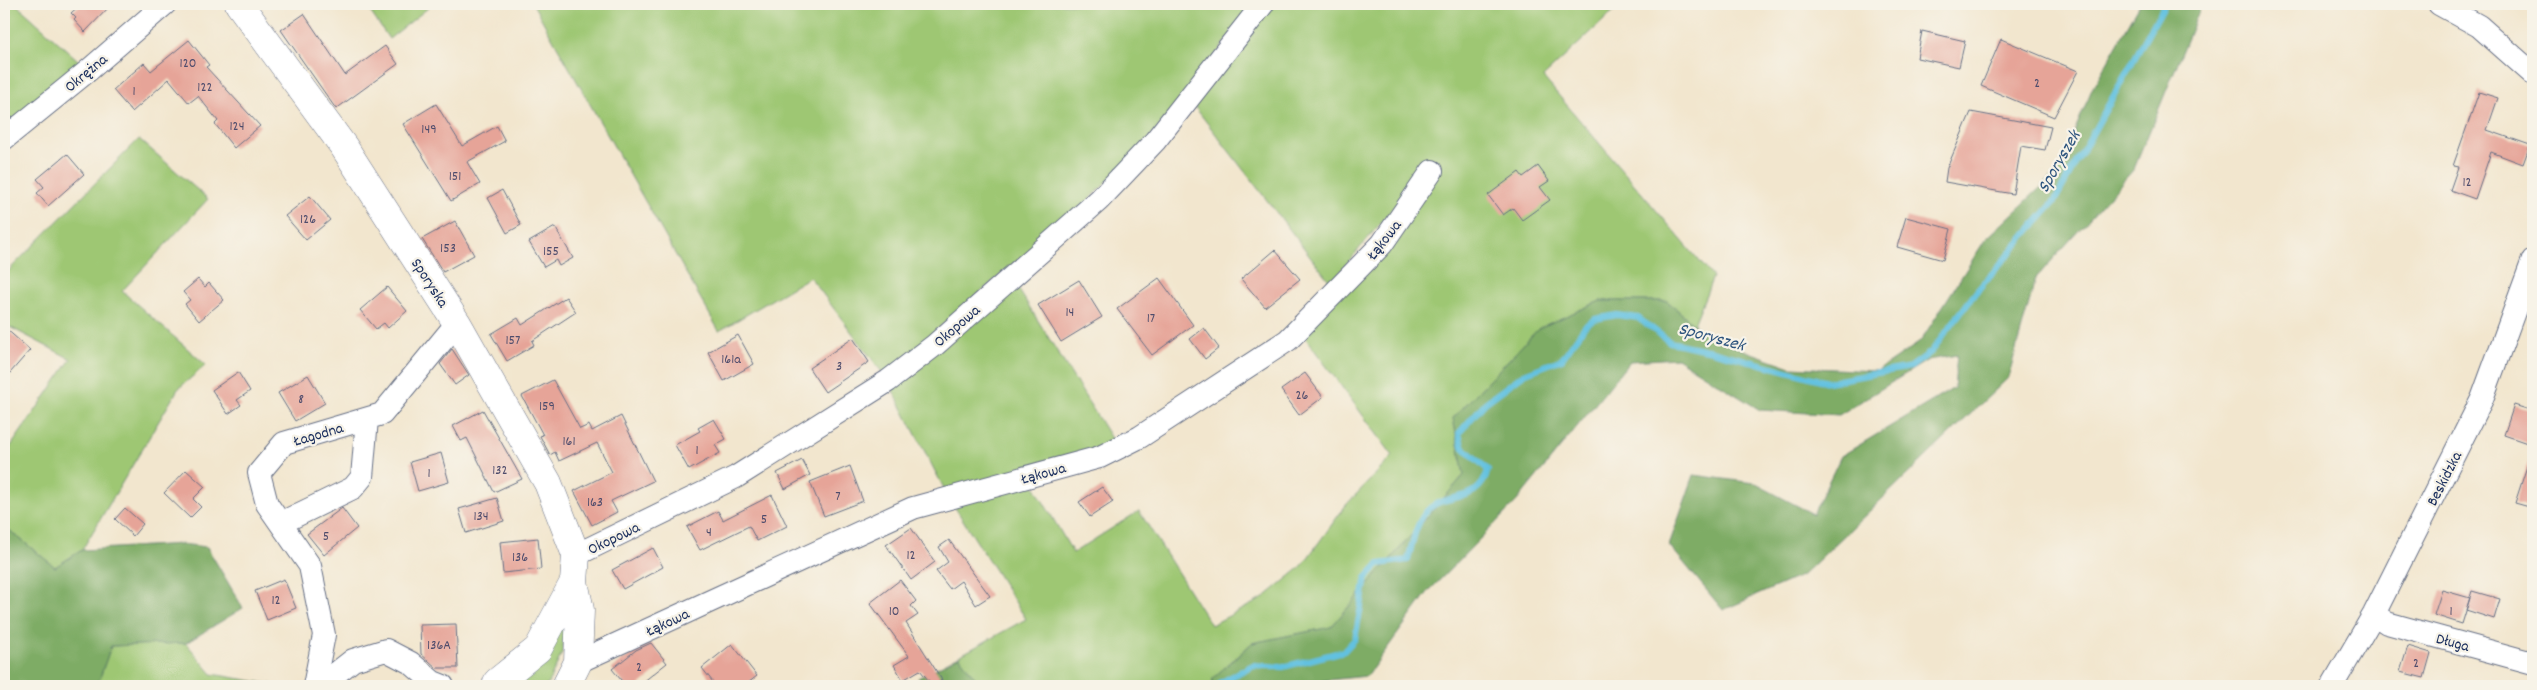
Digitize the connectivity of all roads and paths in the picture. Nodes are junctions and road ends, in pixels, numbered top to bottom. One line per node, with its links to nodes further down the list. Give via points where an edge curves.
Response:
1 (166, 4): 6 (street, Okrężna)
2 (239, 4): 9 (street, Sporyska, via 344,147)
3 (1263, 4): 12 (street, Okopowa, via 1155,141 1099,200 935,345 888,381 736,477)
4 (2439, 4): 5 (street, via 2479,26)
5 (2533, 74)
6 (4, 139)
7 (1432, 171): 15 (street, Łąkowa, via 1382,244 1288,340 1140,437 1100,457 913,508)
8 (2533, 260): 14 (street, Beskidzka, via 2482,399)
9 (457, 322): 10 (street, Łagodna, via 382,414); 12 (street, Sporyska, via 548,483)
10 (367, 420): 11 (street, via 362,477 353,488); 11 (street, Łagodna, via 284,443 259,474 267,504)
11 (281, 523): 17 (street, Łagodna, via 310,566 324,635)
12 (576, 555): 13 (street, Sporyska)
13 (574, 582): 15 (street, Sporyska, via 580,610); 20 (street, Sporyska, via 538,649)
14 (2374, 614): 16 (street, Długa, via 2387,623); 22 (street, Beskidzka)
15 (578, 662): 21 (street, Sporyska)
16 (2533, 663)
17 (314, 686)
18 (320, 686): 19 (street, via 353,660 386,650)
19 (443, 686)
20 (496, 686)
21 (566, 686)
22 (2332, 686)

